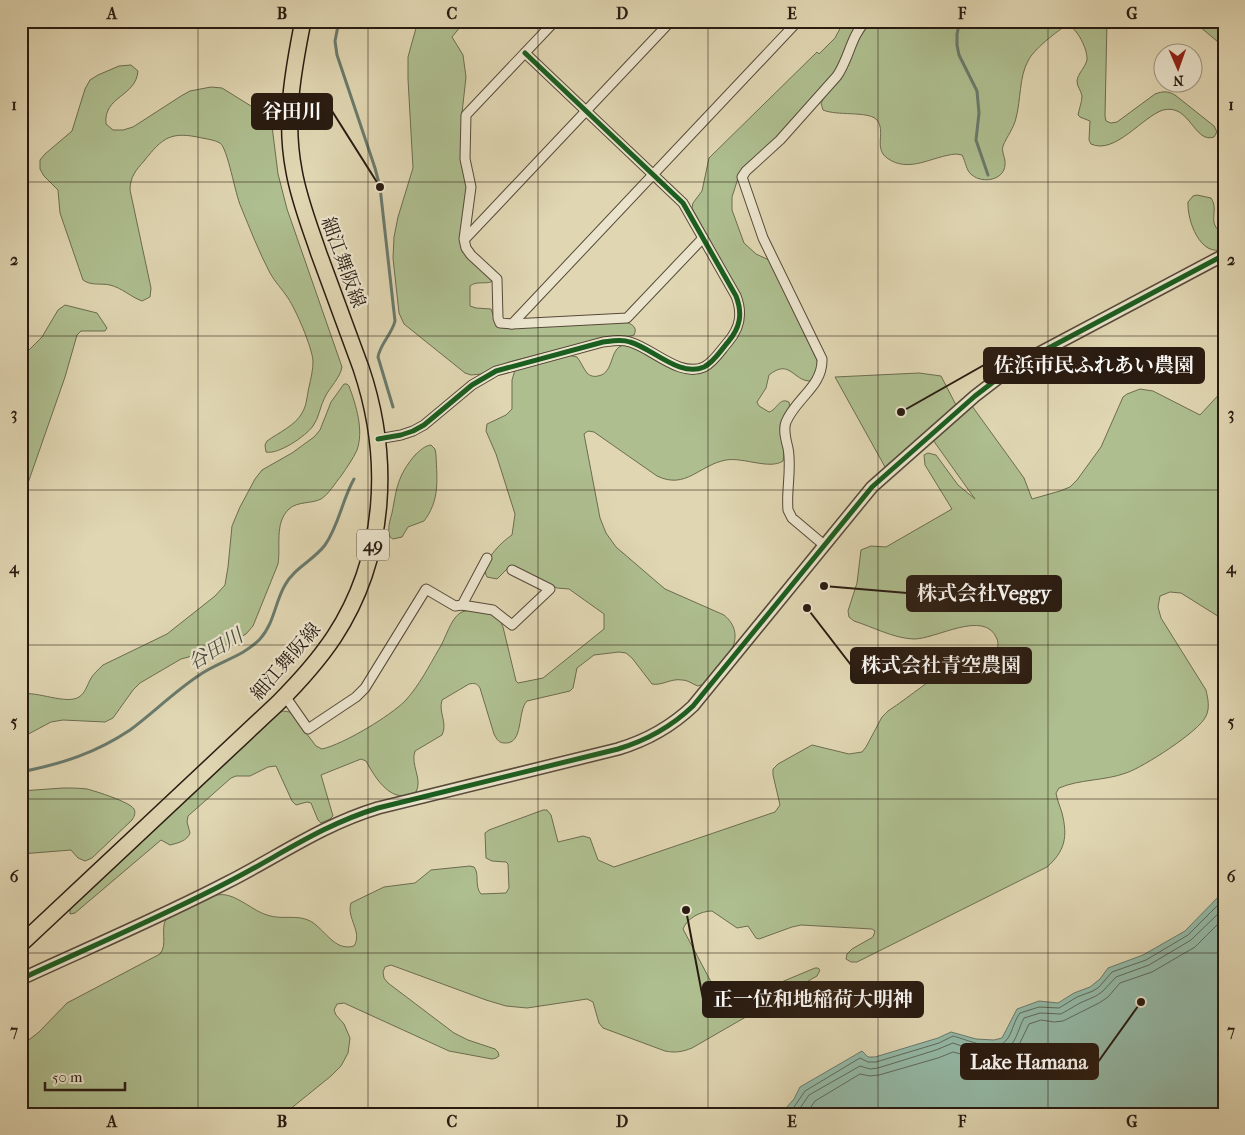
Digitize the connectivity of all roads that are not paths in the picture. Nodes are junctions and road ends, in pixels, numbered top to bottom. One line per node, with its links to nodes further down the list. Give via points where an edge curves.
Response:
1 (303, 21): 13 (main road, 細江舞阪線 / 49, via 290,102 294,171 302,205 364,378)
2 (555, 21): 6 (street)
3 (671, 21): 7 (street)
4 (866, 21): 14 (street, via 837,76 742,177 763,238 822,359 817,380 791,414 784,430 789,454 788,510 792,518)
5 (796, 22): 8 (street)
6 (525, 53): 7 (street); 10 (street, via 466,115 465,159 471,187)
7 (586, 111): 8 (street); 10 (street)
8 (653, 174): 9 (street, via 683,202); 12 (street)
9 (703, 238): 12 (street, via 628,318); 13 (street, via 736,296 741,316 734,335 704,367 688,370 630,342 603,342 496,371 472,385 413,432)
10 (464, 239): 12 (street, via 471,255 497,278 500,323)
11 (1224, 255): 14 (street, via 1028,359 987,386 883,477)
12 (512, 324)
13 (378, 439): 18 (main road, 細江舞阪線 / 49, via 379,510 364,576 334,636)
14 (824, 545): 20 (street, via 693,706 651,737 618,749 348,818 198,897)
15 (487, 558): 17 (street)
16 (512, 570): 17 (street, via 550,589 512,625 493,610)
17 (462, 605): 18 (street, via 455,606 426,589 361,693 308,729)
18 (285, 696): 19 (main road, 細江舞阪線 / 49)
19 (21, 944)
20 (21, 979)

